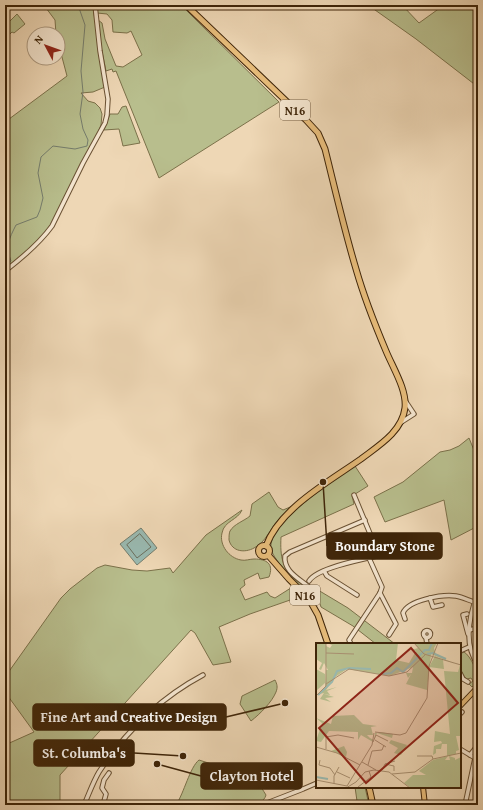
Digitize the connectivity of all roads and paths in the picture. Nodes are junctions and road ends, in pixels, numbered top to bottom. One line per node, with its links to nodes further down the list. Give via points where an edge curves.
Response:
1 (95, 5): 3 (street, via 108,99 105,123 46,235)
2 (186, 5): 4 (highway, N16, via 306,120 321,138 357,270)
3 (5, 271)
4 (406, 402): 5 (highway, N16); 5 (street, via 414,414)
5 (400, 423): 9 (highway, N16, via 394,432 375,448 325,482 289,512)
6 (354, 495): 7 (street)
7 (365, 520): 8 (street); 21 (street, via 285,556 289,570 313,591)
8 (371, 536)
9 (266, 546): 11 (highway, N16, via 270,550); 11 (highway, N16, via 260,547 258,552 265,557)
10 (386, 554): 12 (street)
11 (268, 555): 21 (highway, N16)
12 (369, 558): 13 (street); 17 (street, via 382,584)
13 (324, 571): 14 (street); 16 (street, via 327,576)
14 (308, 581)
15 (354, 585): 16 (street)
16 (351, 590): 19 (street)
17 (380, 593): 28 (street, via 396,624); 32 (street, via 349,640)
18 (478, 593): 22 (street)
19 (357, 595)
20 (430, 598): 22 (street, via 458,596); 23 (street, via 434,607); 25 (street, via 406,608 403,613)
21 (309, 599): 31 (highway, N16, via 318,615)
22 (474, 602): 27 (street)
23 (442, 605)
24 (467, 614): 29 (street, via 463,615)
25 (405, 619)
26 (478, 628): 27 (street)
27 (469, 630): 29 (street)
28 (389, 635)
29 (468, 636): 34 (street)
30 (426, 638): 33 (street)
31 (328, 643)
32 (350, 643)
33 (428, 643)
34 (469, 647): 35 (street); 36 (street)
35 (461, 651)
36 (478, 665)
37 (203, 675): 52 (street, via 175,692 142,718 99,773)
38 (461, 675): 39 (street)
39 (468, 682)
40 (478, 687): 41 (main road)
41 (461, 705)
42 (478, 746): 44 (street)
43 (461, 750): 44 (street)
44 (470, 755): 45 (street)
45 (477, 759): 57 (street)
46 (109, 773): 53 (street, via 102,788 106,794)
47 (285, 779): 48 (street)
48 (278, 783)
49 (316, 783): 54 (street)
50 (369, 788): 55 (highway)
51 (423, 788): 56 (main road)
52 (84, 805)
53 (103, 805)
54 (262, 805)
55 (373, 805)
56 (425, 805)
57 (465, 805)

